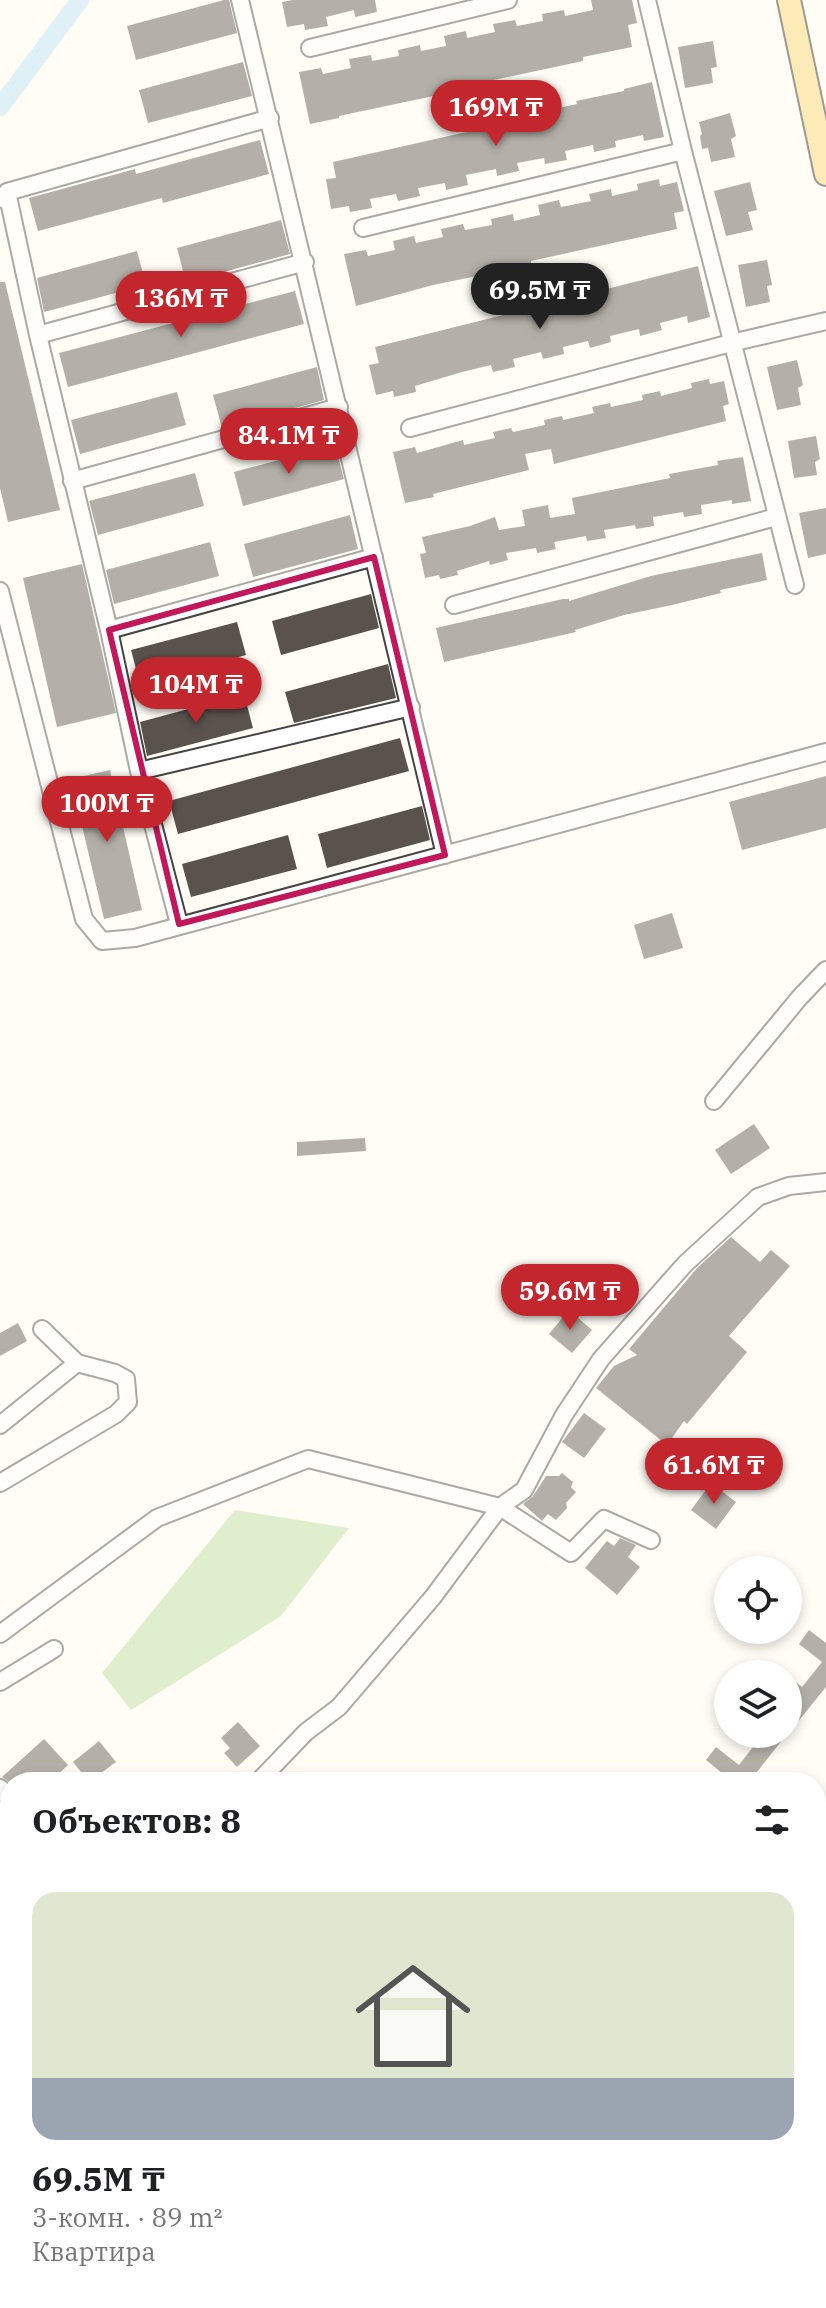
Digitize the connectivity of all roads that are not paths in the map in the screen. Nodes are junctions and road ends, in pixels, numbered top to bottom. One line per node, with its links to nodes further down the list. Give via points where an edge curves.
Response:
1 (240, 0): 6 (street)
2 (508, 0): 5 (street)
3 (647, 0): 7 (street)
4 (789, 0): 8 (main road)
5 (310, 48)
6 (270, 118): 9 (street); 11 (street)
7 (683, 151): 10 (street); 14 (street)
8 (826, 174)
9 (3, 198): 13 (street)
10 (363, 228)
11 (305, 262): 13 (street); 15 (street)
12 (826, 321): 14 (street)
13 (38, 335): 17 (street)
14 (731, 343): 16 (street); 18 (street)
15 (339, 407): 17 (street); 19 (street)
16 (410, 428)
17 (72, 481): 23 (street)
18 (776, 517): 20 (street); 22 (street)
19 (374, 557): 23 (street); 24 (street)
20 (795, 585)
21 (0, 591): 28 (street, via 84,919 102,941 135,938)
22 (454, 605)
23 (109, 630): 26 (street)
24 (411, 707): 26 (street); 27 (street)
25 (826, 752): 27 (street)
26 (139, 771): 28 (street)
27 (445, 855): 28 (street)
28 (179, 924)
29 (826, 970): 30 (street)
30 (714, 1101)
31 (826, 1182): 36 (street, via 789,1186 758,1197 685,1264 601,1359 524,1490)
32 (42, 1329): 33 (street)
33 (77, 1363): 34 (street); 35 (street, via 126,1379 128,1402)
34 (0, 1425)
35 (0, 1483)
36 (500, 1507): 37 (street, via 571,1553 604,1519); 38 (street, via 308,1459 157,1518); 41 (street, via 433,1597 339,1707)
37 (651, 1540)
38 (0, 1634)
39 (54, 1649): 40 (street)
40 (0, 1682)
41 (268, 1772)

